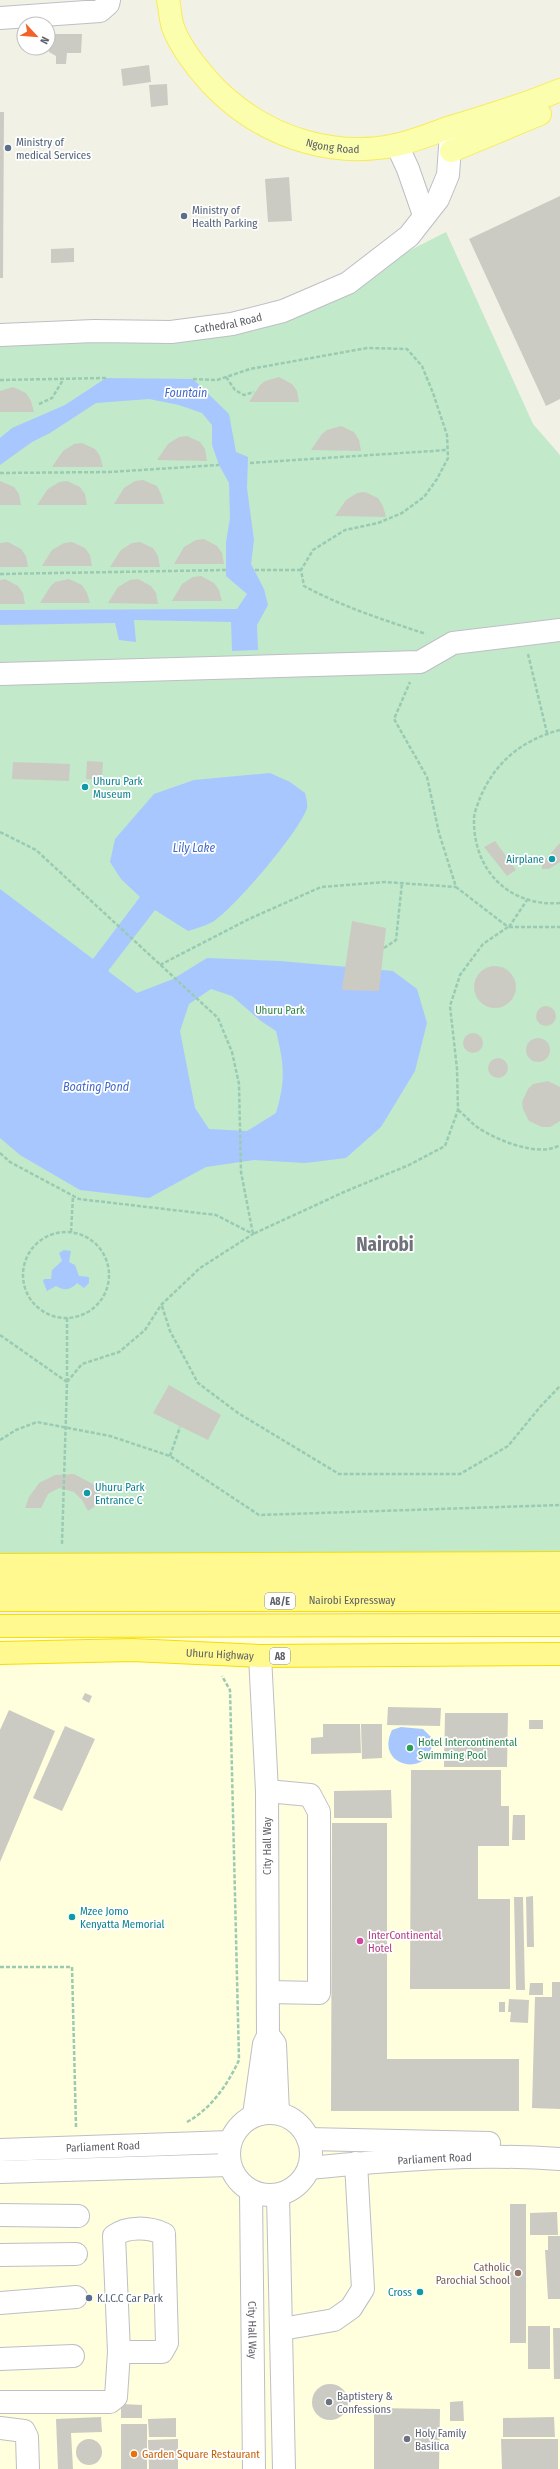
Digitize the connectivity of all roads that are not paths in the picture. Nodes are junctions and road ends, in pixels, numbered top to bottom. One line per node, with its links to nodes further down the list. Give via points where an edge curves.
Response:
1 (109, 0): 3 (street, via 100,10)
2 (168, 0): 7 (main road, Ngong Road, via 172,25 192,61 215,89 246,116 289,136 329,149)
3 (0, 18)
4 (560, 90): 6 (main road, Ngong Road, via 518,108)
5 (560, 106): 8 (main road)
6 (451, 128): 7 (main road, Ngong Road); 8 (street, Cathedral Road)
7 (396, 145): 9 (street, via 408,169)
8 (451, 151): 9 (street, Cathedral Road, via 446,181 438,199)
9 (424, 215): 10 (street, Cathedral Road, via 409,236 361,275 283,311 232,324 171,332 94,331)
10 (0, 335)
11 (560, 630): 12 (street, via 453,643 420,662)
12 (0, 674)
13 (560, 1563): 14 (highway)
14 (0, 1565)
15 (560, 1581): 16 (highway, via 292,1584)
16 (0, 1583)
17 (0, 1600): 18 (highway, Nairobi Expressway / A8/E)
18 (560, 1600)
19 (560, 1625): 20 (highway)
20 (0, 1626)
21 (0, 1653): 23 (highway, Uhuru Highway / A8, via 132,1650)
22 (560, 1654): 23 (highway, Uhuru Highway / A8)
23 (260, 1656): 24 (street, City Hall Way)
24 (266, 1790): 25 (street, City Hall Way); 25 (street, via 310,1795 318,1812 319,1993)
25 (268, 1992): 26 (street, City Hall Way)
26 (268, 2036): 27 (street, City Hall Way, via 274,2044); 28 (street, City Hall Way, via 264,2044)
27 (278, 2113): 28 (street); 29 (street, via 298,2124)
28 (254, 2115): 30 (street, via 243,2122)
29 (308, 2139): 31 (street, Parliament Road); 36 (street, via 311,2156)
30 (230, 2142): 32 (street, Parliament Road); 35 (street)
31 (560, 2145)
32 (0, 2150)
33 (560, 2159): 34 (street, Parliament Road, via 513,2155)
34 (356, 2163): 36 (street, Parliament Road); 46 (street, via 363,2289 351,2308 334,2320)
35 (229, 2165): 37 (street, Parliament Road); 38 (street, via 234,2176)
36 (309, 2168): 39 (street, via 295,2187)
37 (0, 2172)
38 (250, 2191): 39 (street); 53 (street, City Hall Way)
39 (278, 2195): 46 (street)
40 (0, 2215): 41 (street)
41 (78, 2216)
42 (76, 2254): 43 (street)
43 (0, 2255)
44 (76, 2297): 45 (street)
45 (0, 2303)
46 (282, 2329): 54 (street)
47 (119, 2352): 47 (street, via 114,2236 122,2230 154,2229 164,2234 167,2343 162,2352); 50 (street, via 116,2397 110,2402)
48 (73, 2356): 49 (street)
49 (0, 2359)
50 (0, 2402)
51 (0, 2428): 52 (street, via 24,2431 27,2437)
52 (28, 2469)
53 (254, 2469)
54 (284, 2469)

